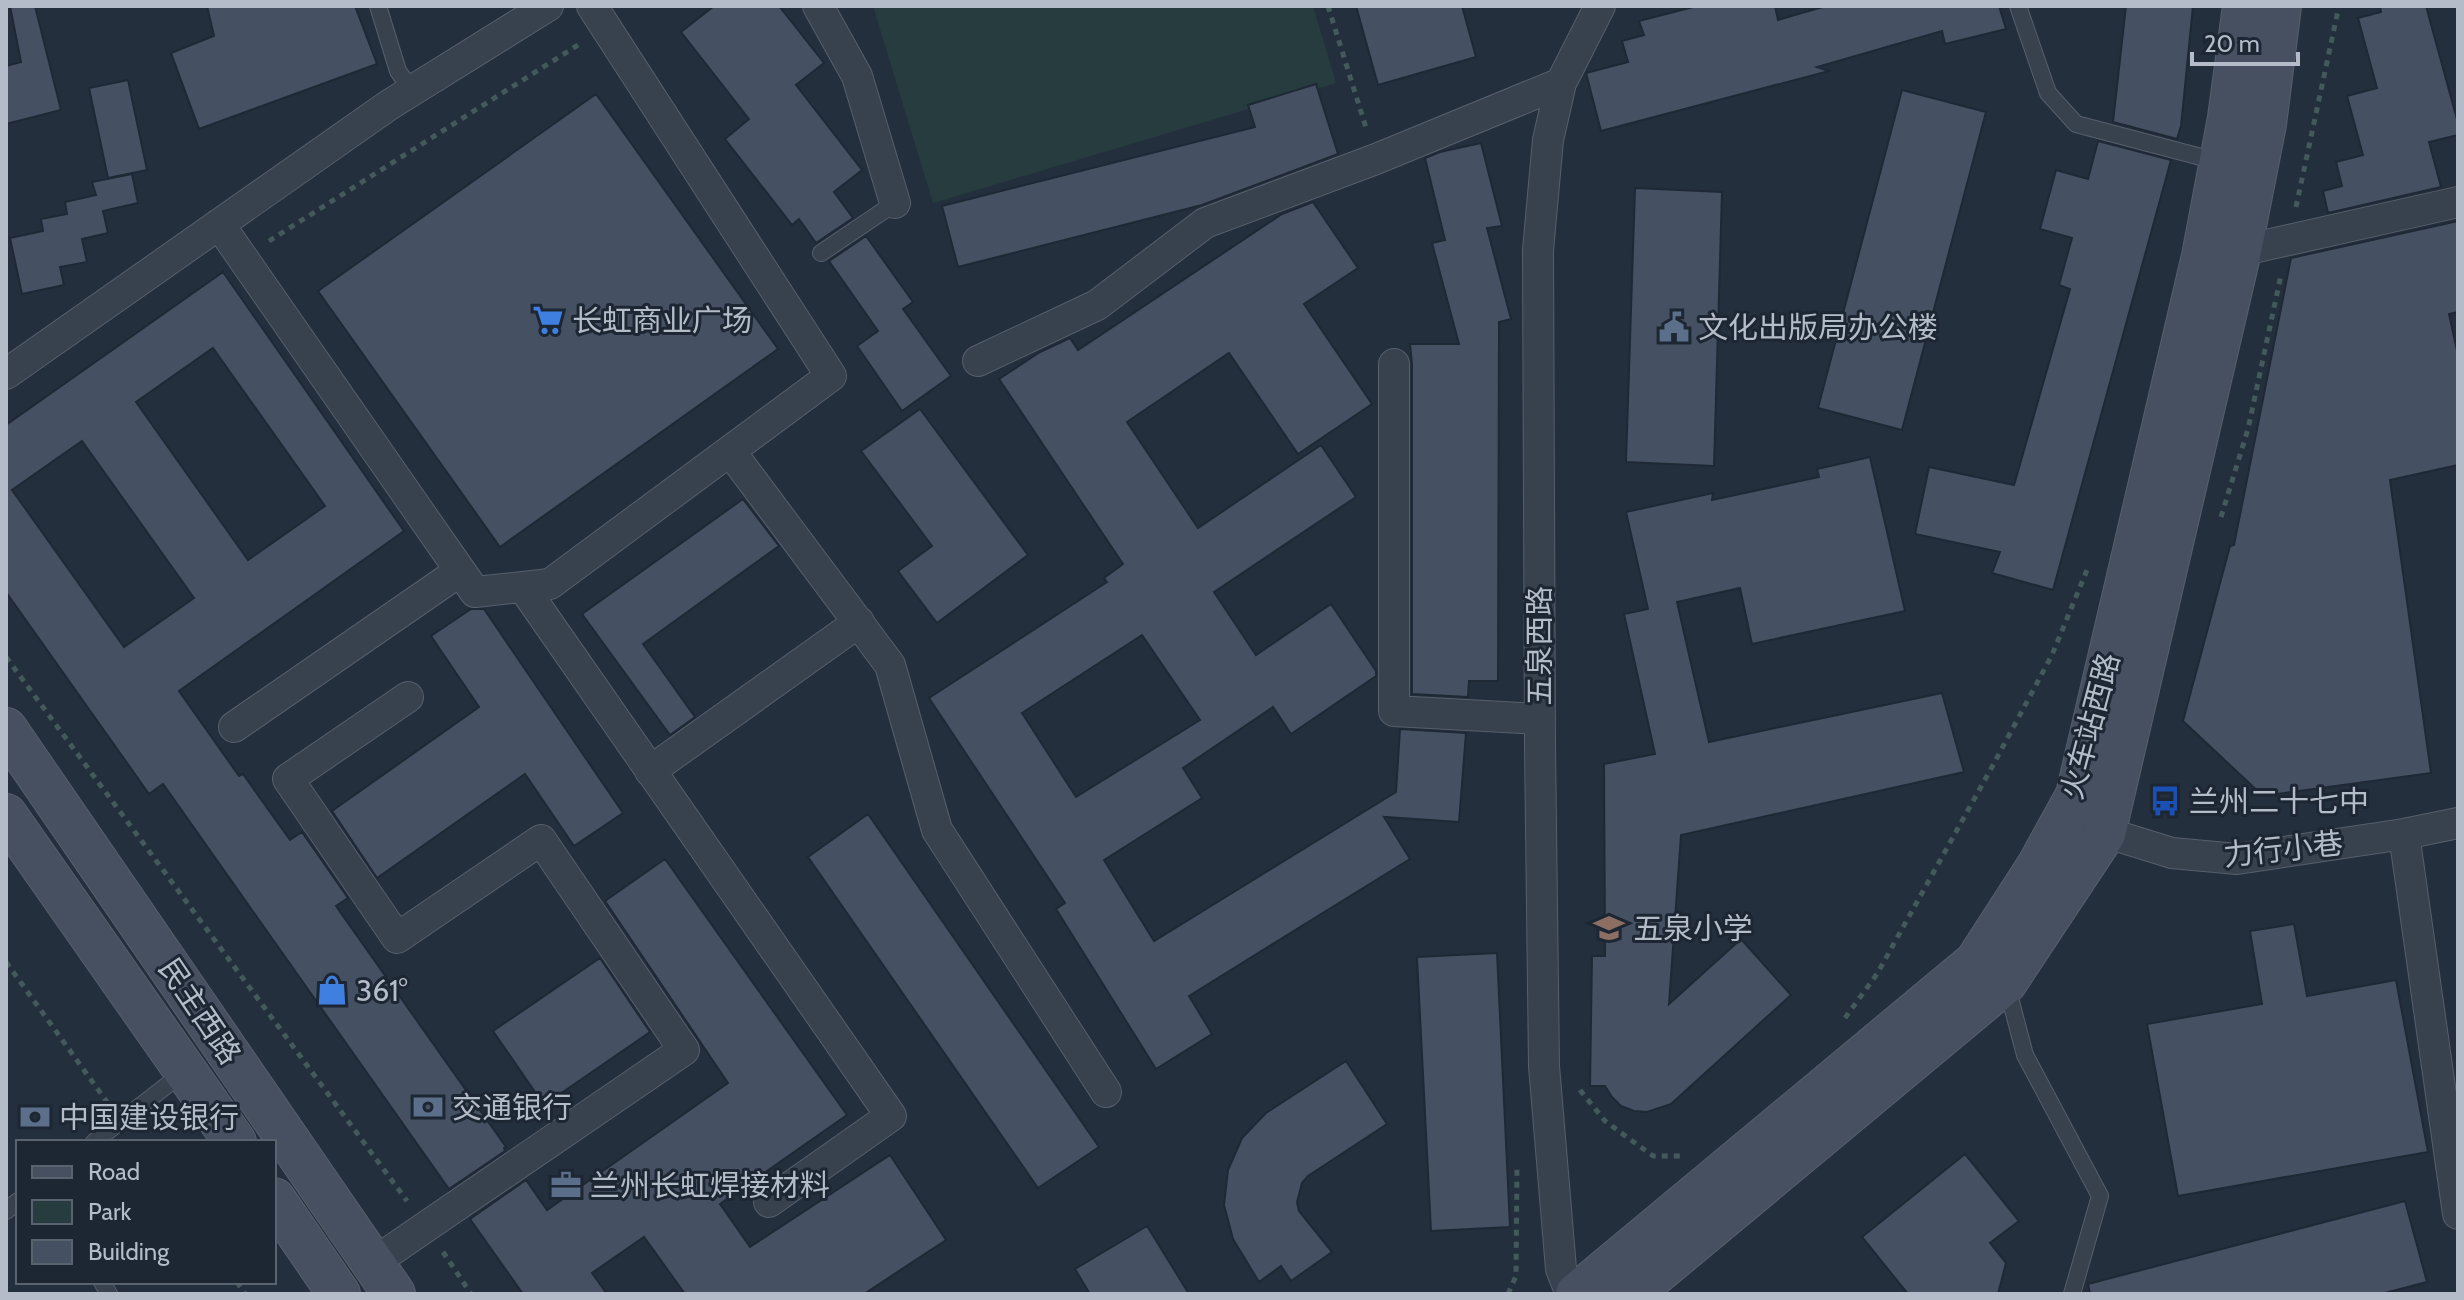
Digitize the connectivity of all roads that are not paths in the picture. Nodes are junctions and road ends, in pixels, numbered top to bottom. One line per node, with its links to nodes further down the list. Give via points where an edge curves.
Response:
1 (378, 6): 10 (lane, via 398,71)
2 (548, 6): 10 (street)
3 (818, 6): 13 (street, via 857,76)
4 (1600, 6): 9 (street, 五泉西路)
5 (2018, 6): 11 (lane, via 2048,93 2076,124)
6 (2244, 6): 11 (main road, 火车站西路)
7 (2280, 6): 15 (main road, 火车站西路, via 2265,124)
8 (599, 17): 20 (street, via 831,376)
9 (1561, 83): 17 (street, via 1205,223 1097,305); 25 (street, 五泉西路, via 1548,140 1538,250)
10 (412, 91): 14 (street)
11 (2221, 162): 30 (main road, 火车站西路, via 2077,795)
12 (2458, 202): 15 (street)
13 (895, 203): 16 (lane)
14 (219, 224): 19 (street); 21 (street)
15 (2240, 251): 32 (main road, 火车站西路)
16 (821, 253)
17 (978, 361)
18 (1394, 364): 25 (street, via 1394,711)
19 (6, 374)
20 (730, 451): 22 (street, via 550,584); 23 (street)
21 (460, 571): 22 (street, via 475,592); 26 (street)
22 (523, 587): 28 (street)
23 (859, 622): 28 (street); 36 (street, via 890,665 937,830)
24 (408, 697): 42 (street, via 288,779 397,938 541,840 684,1050 426,1227)
25 (1540, 719): 44 (street, 五泉西路, via 1544,1066 1561,1269)
26 (234, 727)
27 (6, 729): 42 (main road, 民主西路)
28 (650, 771): 40 (street, via 891,1116)
29 (6, 815): 35 (main road, 民主西路)
30 (2065, 817): 32 (street, 力行小巷); 44 (main road, 火车站西路, via 1976,962)
31 (2458, 823): 33 (street, 力行小巷)
32 (2104, 834): 33 (street, 力行小巷, via 2172,853 2237,859); 34 (main road, 火车站西路)
33 (2404, 834): 41 (street)
34 (2006, 982): 45 (main road, 火车站西路); 46 (lane, via 2025,1055 2100,1196)
35 (186, 1071): 37 (lane); 38 (main road, 民主西路)
36 (1106, 1092)
37 (97, 1140)
38 (234, 1140)
39 (276, 1202): 43 (main road)
40 (769, 1202)
41 (2458, 1214)
42 (383, 1278)
43 (339, 1294)
44 (1574, 1294)
45 (1631, 1294)
46 (2072, 1294)

